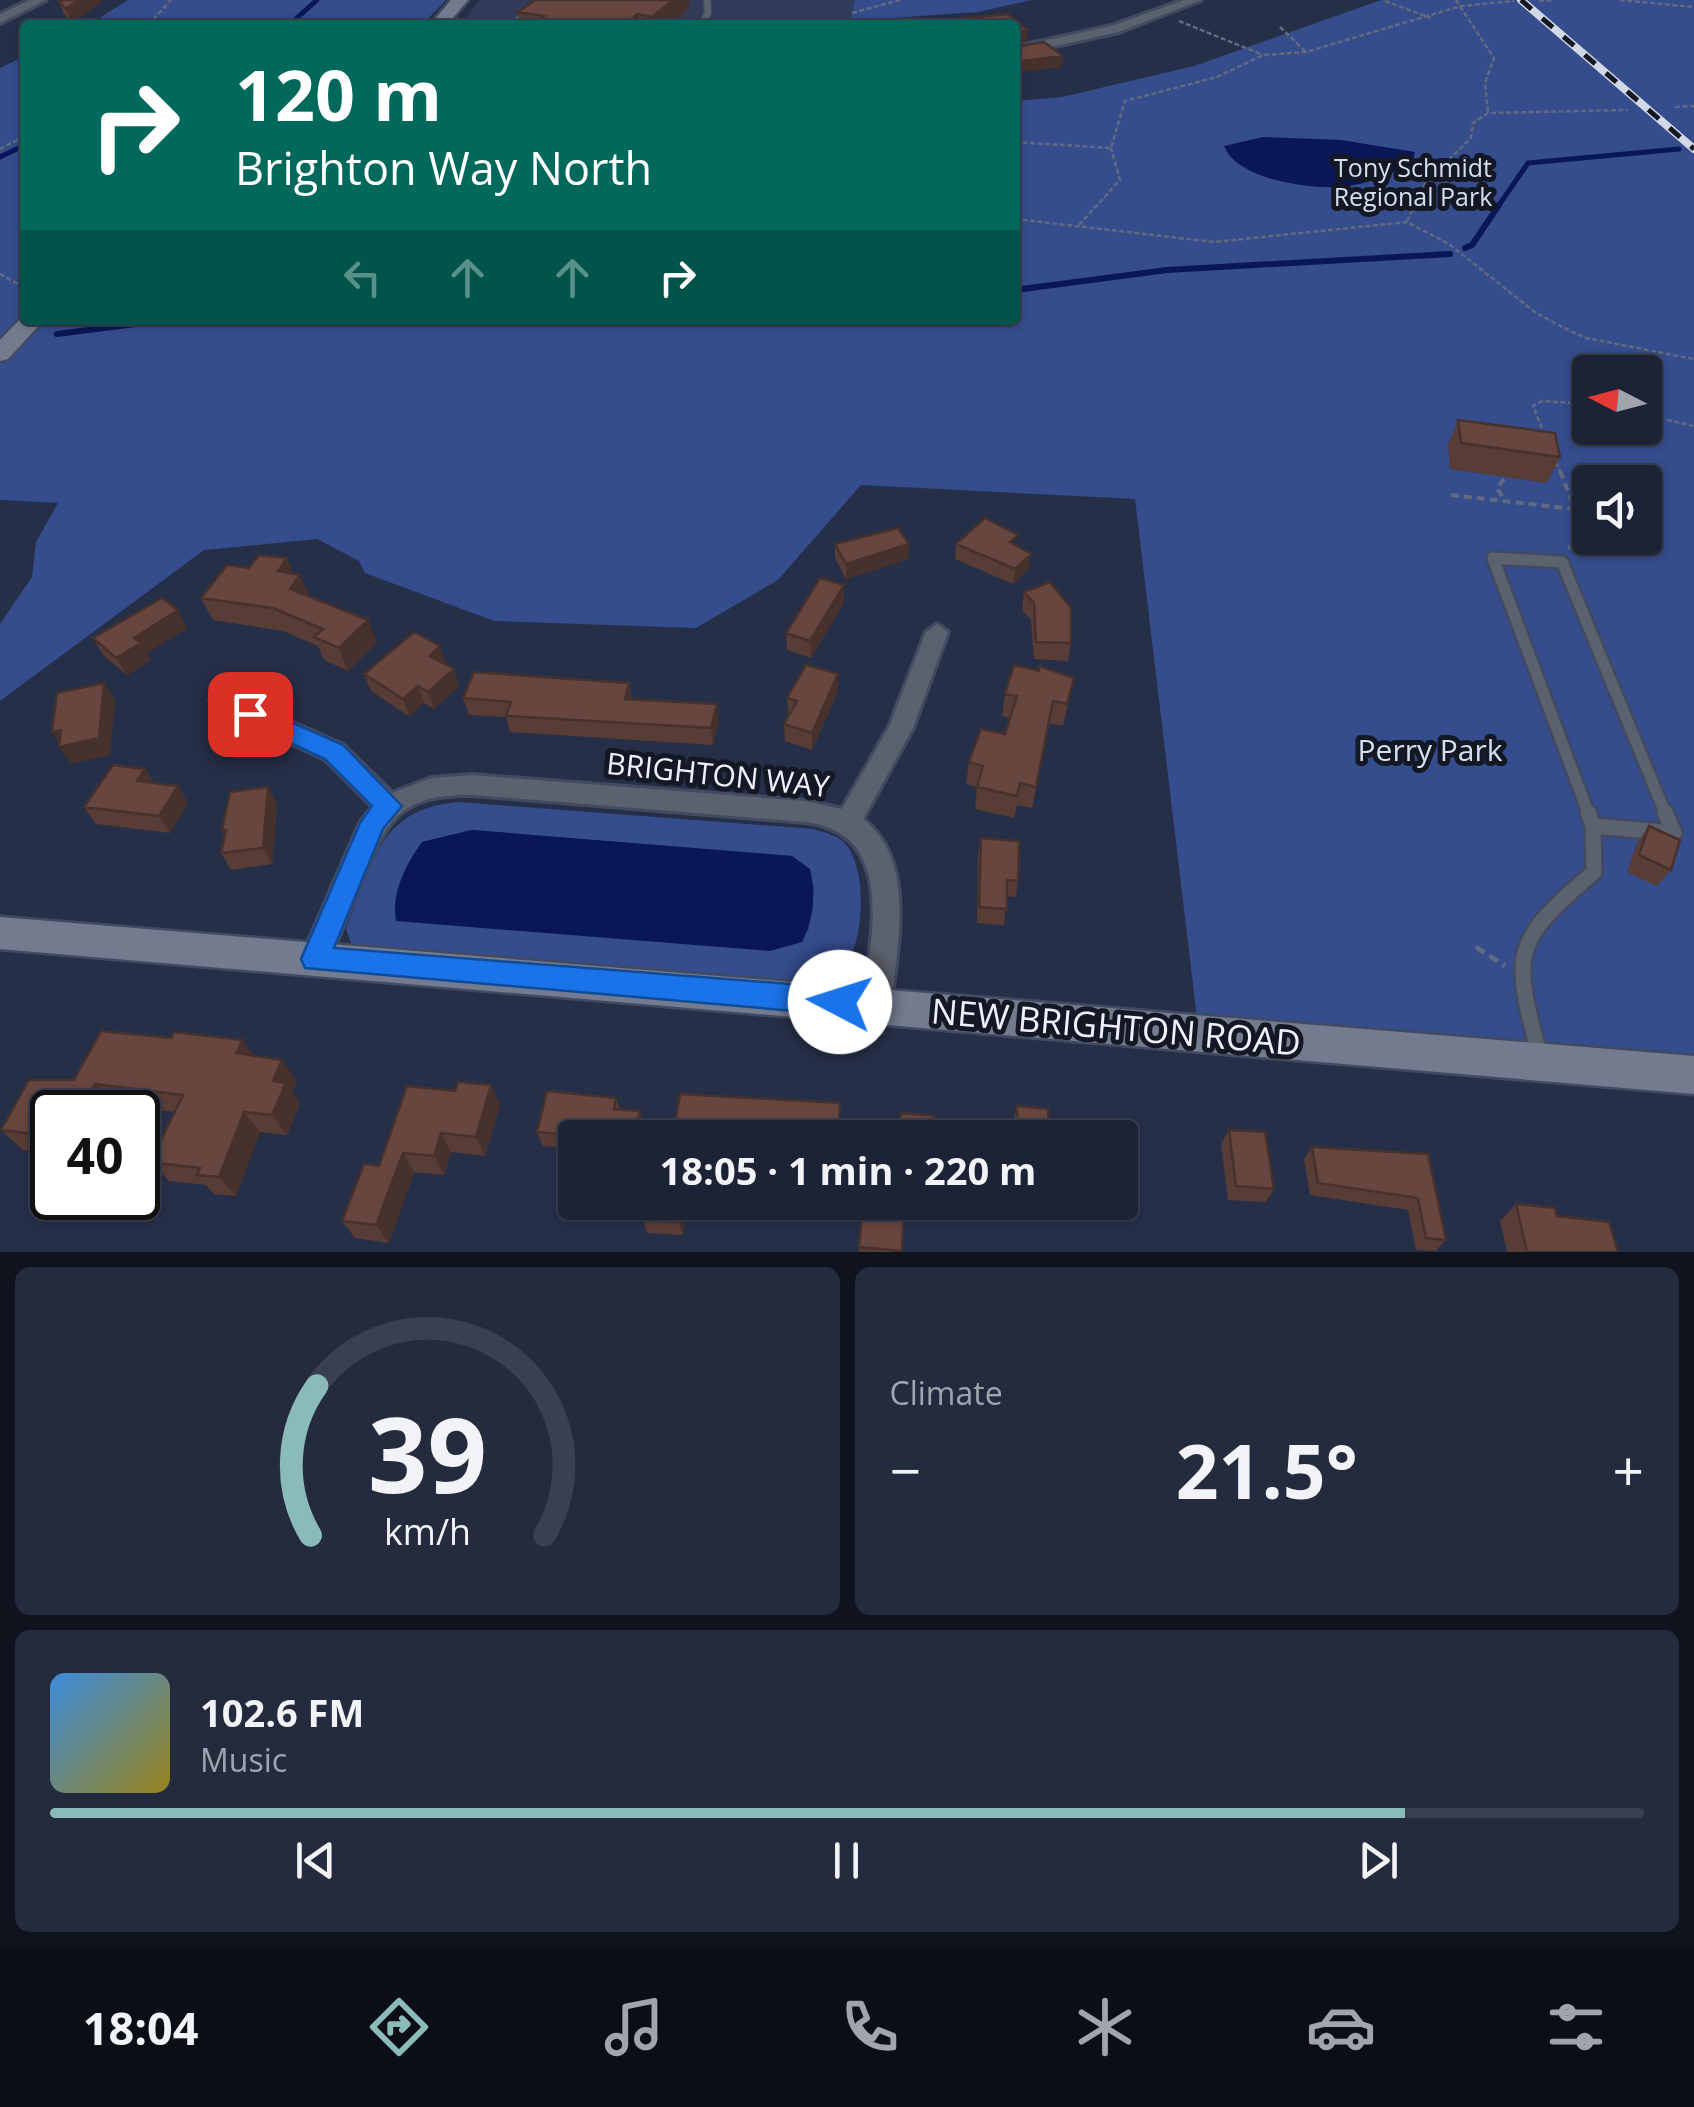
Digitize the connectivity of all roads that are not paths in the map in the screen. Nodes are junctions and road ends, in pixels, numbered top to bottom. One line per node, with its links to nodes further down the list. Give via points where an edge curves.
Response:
1 (40, 0): 4 (street)
2 (460, 0): 5 (street)
3 (1195, 0): 6 (street, via 1083,38)
4 (0, 20)
5 (442, 20)
6 (1020, 50)
7 (27, 325): 8 (street)
8 (0, 354)
9 (937, 632): 12 (street, via 901,728)
10 (222, 701): 11 (street, via 334,752)
11 (389, 806): 12 (street, BRIGHTON WAY, via 450,784 779,809); 15 (street, via 373,823)
12 (848, 822): 16 (street, BRIGHTON WAY, via 877,849 884,869)
13 (1594, 826): 13 (lane, via 1493,558 1562,562 1674,832); 17 (lane, via 1594,872 1520,944 1518,972)
14 (0, 933): 15 (street, NEW BRIGHTON ROAD)
15 (315, 959): 16 (street, NEW BRIGHTON ROAD)
16 (878, 1005): 17 (street, NEW BRIGHTON ROAD)
17 (1541, 1062): 18 (street, NEW BRIGHTON ROAD)
18 (1694, 1074)

